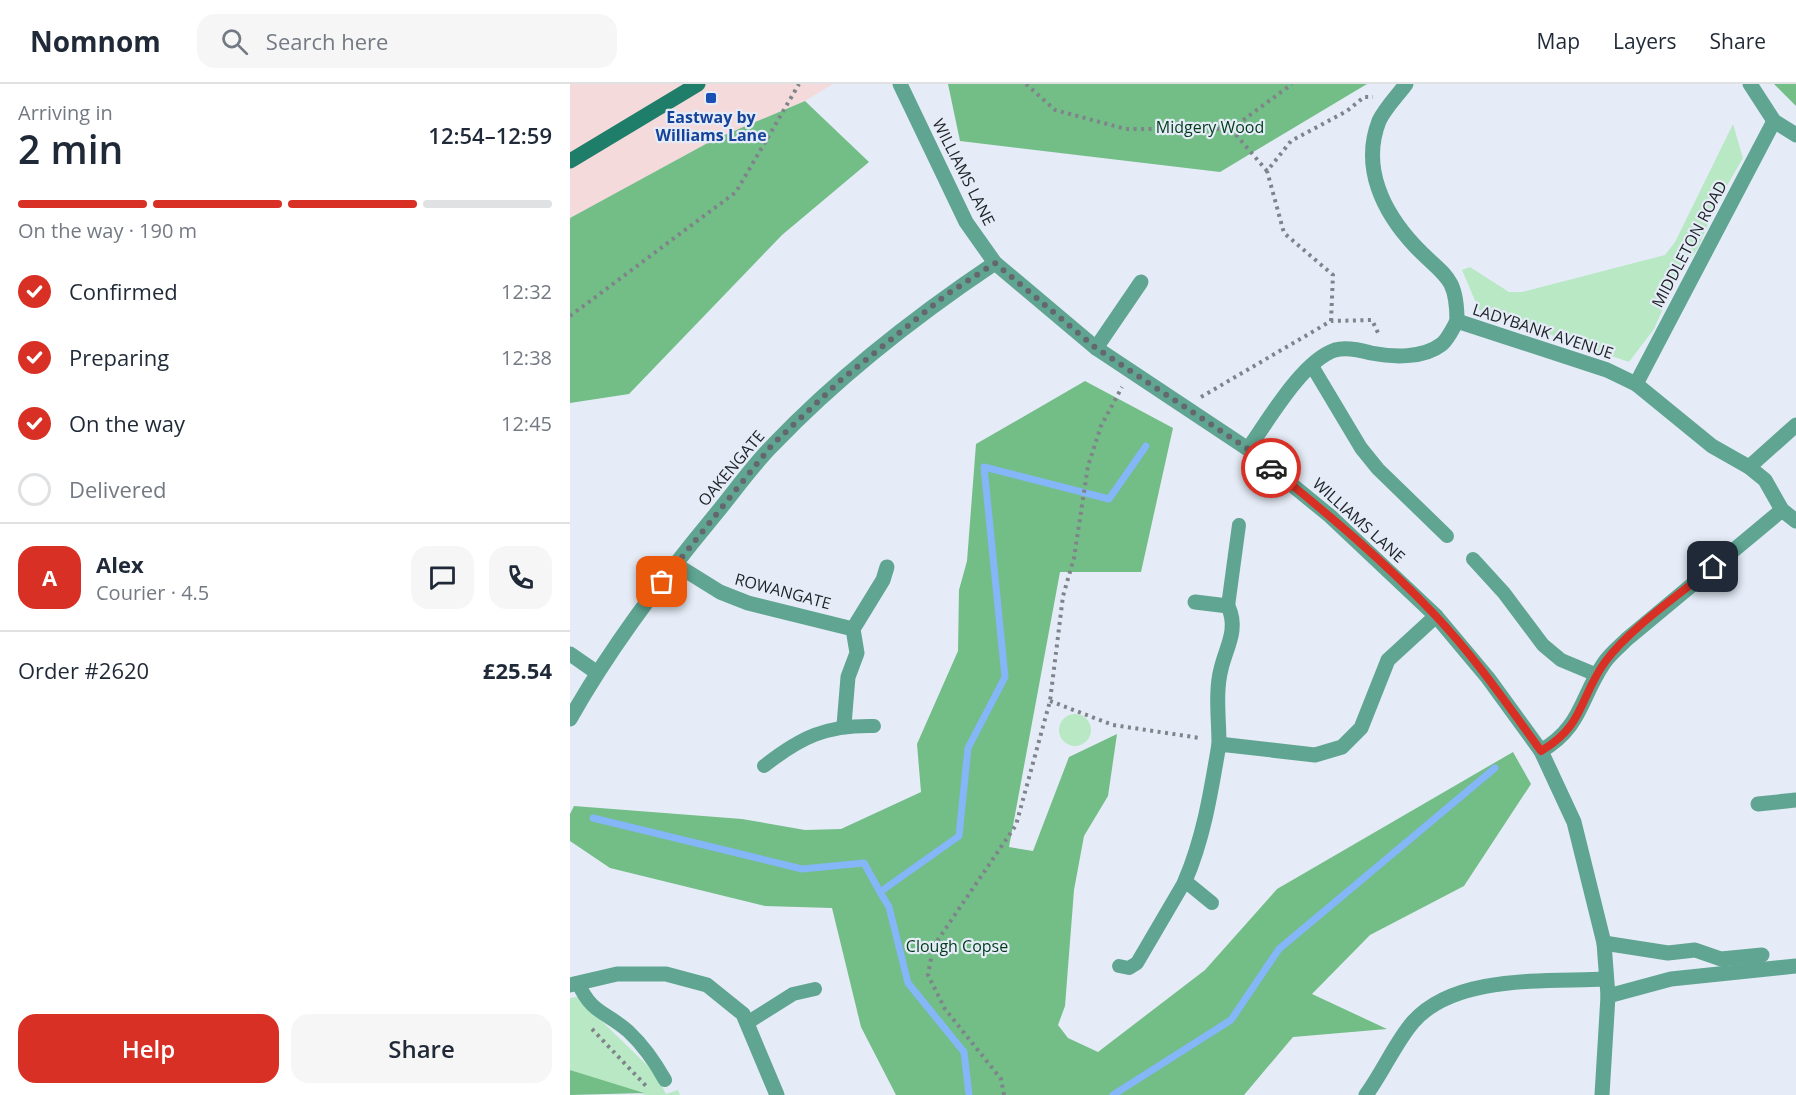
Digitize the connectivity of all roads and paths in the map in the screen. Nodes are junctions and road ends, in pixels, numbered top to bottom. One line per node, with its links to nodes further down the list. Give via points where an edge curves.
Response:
1 (698, 84): 12 (street)
2 (799, 84): 16 (path, via 736,192)
3 (900, 84): 14 (street, WILLIAMS LANE, via 966,222)
4 (1026, 84): 10 (path, via 1055,110 1126,129)
5 (1292, 84): 10 (path)
6 (1406, 84): 8 (street)
7 (1750, 84): 9 (street)
8 (1395, 99): 13 (path, via 1364,97 1347,111 1291,141); 18 (street, via 1380,119 1371,150 1378,189 1393,221 1416,248 1446,273 1457,299)
9 (1773, 121): 11 (street); 23 (street, MIDDLETON ROAD)
10 (1232, 129): 13 (path)
11 (1796, 135)
12 (571, 156)
13 (1267, 171): 17 (path, via 1284,233 1333,275)
14 (995, 263): 19 (street, WILLIAMS LANE); 33 (street, OAKENGATE, via 929,309 841,380 772,445)
15 (1141, 282): 19 (street)
16 (570, 316)
17 (1331, 321): 20 (path, via 1372,320); 24 (path)
18 (1457, 321): 20 (street, LADYBANK AVENUE, via 1441,344 1417,354); 23 (street, LADYBANK AVENUE, via 1607,370)
19 (1096, 348): 22 (street, WILLIAMS LANE)
20 (1388, 356): 21 (street, LADYBANK AVENUE, via 1336,350)
21 (1312, 366): 26 (street, LADYBANK AVENUE); 31 (lane, via 1361,448)
22 (1131, 370): 24 (street, WILLIAMS LANE); 42 (path, via 1101,426 1085,486 1074,558 1063,596)
23 (1636, 384): 27 (street, LADYBANK AVENUE, via 1712,446)
24 (1185, 407): 26 (street, WILLIAMS LANE)
25 (1796, 425): 27 (street)
26 (1248, 449): 37 (street, WILLIAMS LANE, via 1330,516)
27 (1749, 467): 28 (street, LADYBANK AVENUE, via 1765,480)
28 (1782, 510): 29 (street, LADYBANK AVENUE); 41 (street, via 1627,639)
29 (1796, 521)
30 (1239, 525): 36 (lane)
31 (1447, 536)
32 (1473, 559): 41 (lane, via 1543,645 1561,660)
33 (675, 564): 38 (street, ROWANGATE, via 720,592 748,603); 40 (street, OAKENGATE)
34 (887, 567): 38 (street)
35 (1195, 602): 36 (street)
36 (1228, 606): 46 (street, via 1232,639 1220,670)
37 (1436, 616): 46 (street, via 1388,660 1361,728 1342,747 1315,756); 47 (street, WILLIAMS LANE)
38 (853, 629): 44 (street, via 857,653 848,677)
39 (570, 654): 40 (street)
40 (596, 672): 43 (street, OAKENGATE)
41 (1597, 675): 47 (street, via 1571,727)
42 (1050, 701): 46 (path, via 1113,725 1199,737); 66 (path, via 1016,825 933,947 928,975 945,1009 1001,1079)
43 (570, 719)
44 (844, 725): 45 (lane); 48 (lane, via 785,749)
45 (874, 726)
46 (1219, 744): 51 (street, via 1208,812)
47 (1541, 751): 53 (street, WILLIAMS LANE, via 1574,822)
48 (764, 765)
49 (1796, 800): 50 (street)
50 (1758, 804)
51 (1185, 881): 52 (lane); 55 (lane, via 1137,963 1129,968)
52 (1212, 903)
53 (1604, 943): 54 (street, via 1668,953 1695,950 1721,959); 57 (street, WILLIAMS LANE)
54 (1762, 955)
55 (1119, 966)
56 (1796, 966): 60 (street, via 1671,979)
57 (1605, 979): 60 (street, WILLIAMS LANE); 67 (street, via 1484,986 1443,998 1414,1021)
58 (574, 984): 62 (street, via 617,974 666,974 707,985 742,1014); 63 (lane, via 587,1002 628,1031)
59 (815, 988): 62 (lane, via 794,994)
60 (1608, 996): 68 (street, WILLIAMS LANE)
61 (584, 1021): 64 (path)
62 (747, 1023): 65 (street)
63 (665, 1080)
64 (655, 1095)
65 (777, 1095)
66 (1004, 1095)
67 (1366, 1095)
68 (1602, 1095)

